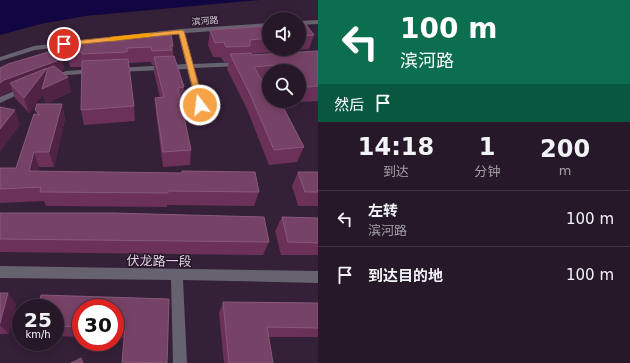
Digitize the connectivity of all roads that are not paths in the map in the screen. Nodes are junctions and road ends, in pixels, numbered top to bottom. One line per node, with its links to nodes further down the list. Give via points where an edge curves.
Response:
1 (318, 22): 2 (street)
2 (306, 23)
3 (262, 25): 4 (street, 滨河路)
4 (181, 31): 5 (street, 滨河路, via 34,48); 7 (street)
5 (0, 59)
6 (246, 64): 7 (street)
7 (190, 66): 8 (street, via 66,73); 9 (street)
8 (0, 100)
9 (200, 105)
10 (0, 272): 11 (street, 伏龙路一段)
11 (177, 275): 12 (street, 伏龙路一段); 13 (street)
12 (318, 277)
13 (180, 363)

